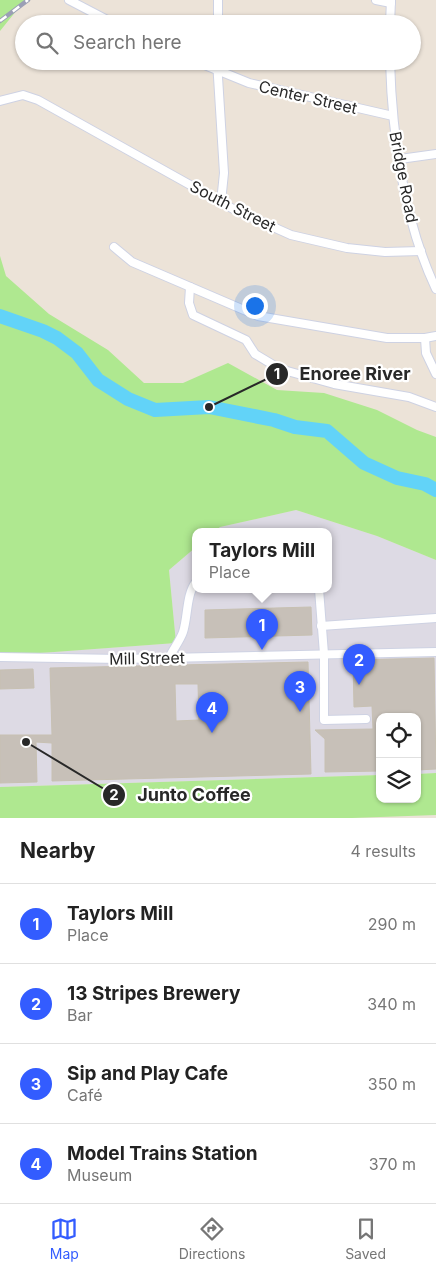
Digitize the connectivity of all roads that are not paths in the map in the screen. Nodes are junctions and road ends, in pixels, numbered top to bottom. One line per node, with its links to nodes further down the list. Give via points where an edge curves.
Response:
1 (69, 0): 5 (street)
2 (218, 0): 6 (street)
3 (376, 0): 4 (street)
4 (391, 2): 7 (street)
5 (98, 15)
6 (218, 15)
7 (390, 15)
8 (390, 70): 11 (street, Bridge Road)
9 (218, 71): 11 (street, Center Street, via 249,83); 14 (street, via 224,173)
10 (0, 101): 14 (street, South Street, via 23,95 61,111)
11 (393, 116): 13 (street, Bridge Road)
12 (436, 154): 13 (street)
13 (400, 159): 16 (street, Bridge Road)
14 (220, 202): 16 (street, South Street, via 268,225 319,243 365,250)
15 (114, 247): 17 (street, via 132,262)
16 (421, 251): 18 (street, Bridge Road)
17 (190, 287): 20 (street, via 258,316 387,338); 22 (street, via 189,303 193,315 246,340 255,354 280,369 334,384 409,397)
18 (436, 289)
19 (436, 336): 20 (street)
20 (425, 338): 21 (street, via 426,353)
21 (436, 374)
22 (436, 407)
23 (192, 590): 30 (street, via 182,635)
24 (319, 593): 26 (street)
25 (436, 618): 26 (street)
26 (321, 626): 28 (street)
27 (436, 652): 28 (street, Mill Street)
28 (324, 654): 30 (street, Mill Street); 31 (street, via 324,720)
29 (0, 657): 30 (street, Mill Street)
30 (169, 658)
31 (366, 719)

